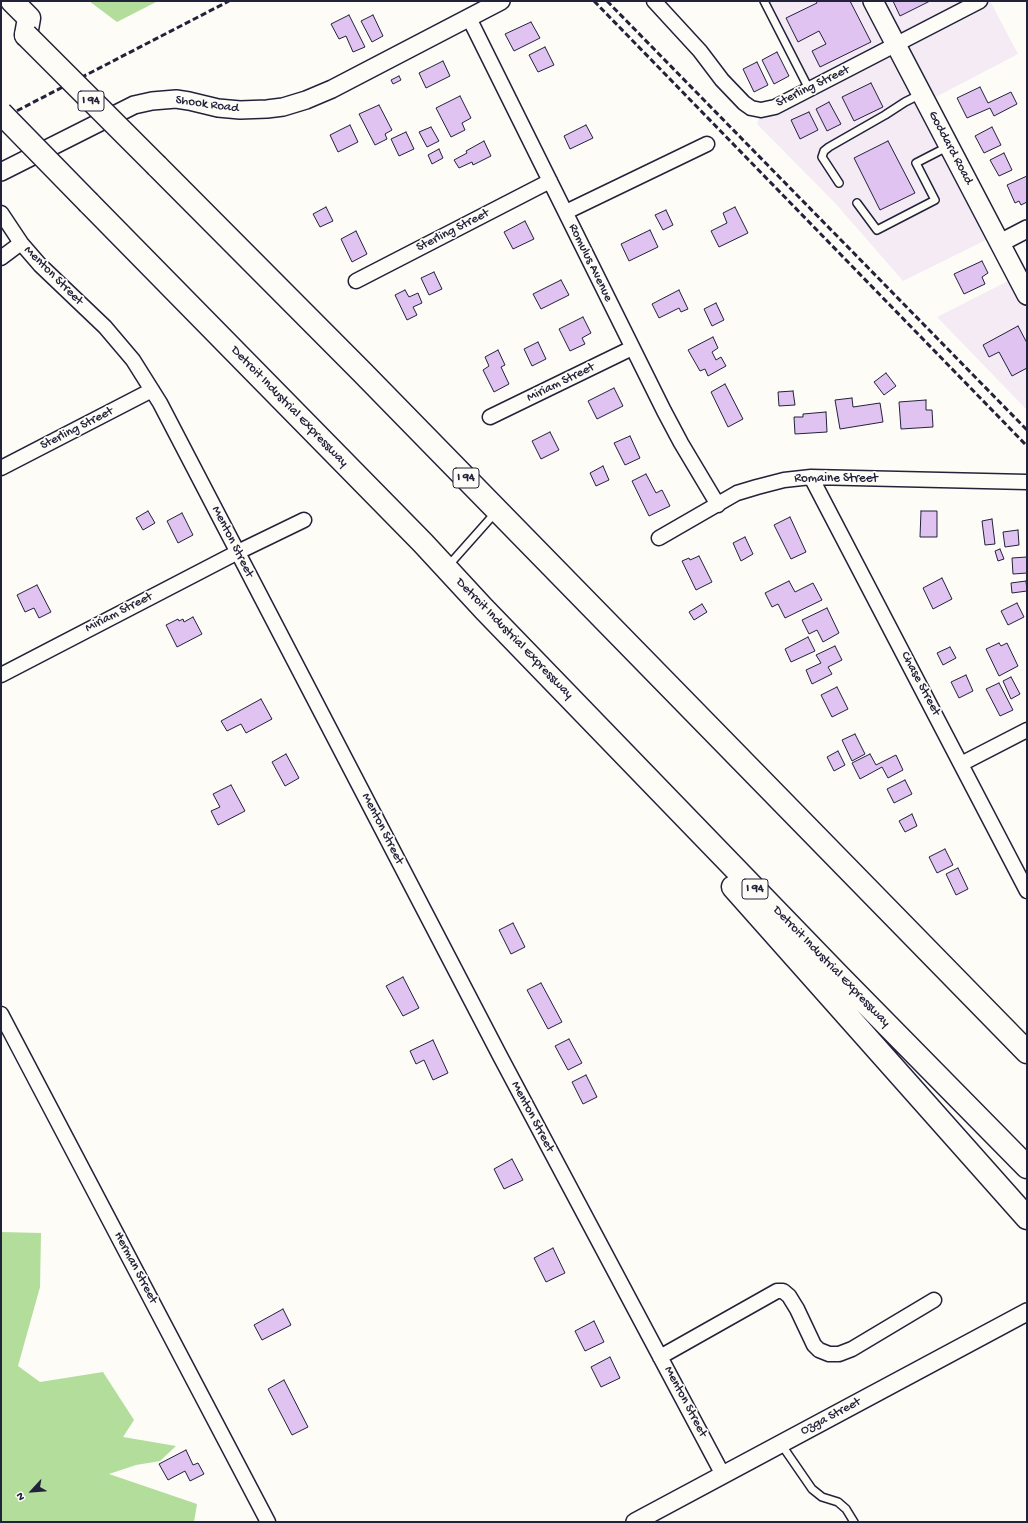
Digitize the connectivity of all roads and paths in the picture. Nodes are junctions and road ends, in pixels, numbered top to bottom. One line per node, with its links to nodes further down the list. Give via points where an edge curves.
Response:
1 (12, 1): 9 (highway, via 29,18)
2 (501, 1): 8 (street, Shook Road)
3 (654, 1): 11 (street, Sterling Street, via 700,51 722,80 751,108 761,110 775,106)
4 (764, 1): 11 (lane)
5 (873, 1): 10 (main road, Goddard Road)
6 (980, 1): 10 (street, Sterling Street)
7 (1, 9): 9 (highway, I 94)
8 (469, 18): 16 (street, Shook Road, via 332,89 296,103 267,109 240,110 176,99 134,105); 17 (street, Romulus Avenue)
9 (26, 35): 35 (highway, I 94, bridge)
10 (895, 45): 11 (street, Sterling Street); 12 (main road, Goddard Road)
11 (810, 89)
12 (921, 94): 15 (main road, Goddard Road); 18 (lane, via 824,151 822,157)
13 (1, 113): 39 (highway, Detroit Industrial Expressway / I 94, bridge)
14 (707, 144): 20 (street)
15 (949, 146): 19 (lane, via 916,163 935,200 877,230); 24 (main road, Goddard Road)
16 (1, 172)
17 (550, 181): 20 (street, Romulus Avenue); 26 (street, Sterling Street)
18 (839, 182)
19 (856, 204)
20 (566, 212): 28 (street, Romulus Avenue)
21 (1, 213): 23 (street, Menton Street)
22 (1027, 229): 24 (street)
23 (21, 243): 25 (street); 29 (street, Menton Street, via 40,265 106,327 133,360)
24 (1000, 243): 27 (main road, Goddard Road)
25 (1, 258)
26 (356, 281)
27 (1027, 295)
28 (632, 348): 30 (street, Miriam Street); 34 (street, Romulus Avenue, via 681,443)
29 (152, 390): 31 (street, Sterling Street); 38 (street, Menton Street)
30 (490, 417)
31 (1, 468)
32 (811, 477): 33 (street, Romaine Street); 34 (street, Romaine Street, via 757,486 737,493); 43 (street, Chase Street)
33 (1027, 482)
34 (718, 505): 37 (street, Romaine Street)
35 (497, 510): 39 (lane); 46 (highway, I 94)
36 (304, 520): 38 (street, Miriam Street)
37 (659, 538)
38 (238, 552): 41 (street, Miriam Street); 51 (street, Menton Street, via 500,1056)
39 (447, 568): 40 (highway, Detroit Industrial Expressway / I 94)
40 (484, 609): 47 (highway, Detroit Industrial Expressway / I 94); 48 (highway)
41 (1, 675)
42 (1027, 730): 43 (street)
43 (961, 764): 44 (street, Chase Street)
44 (1027, 891)
45 (1, 1014): 54 (street, Herman Street)
46 (1027, 1052)
47 (1027, 1167)
48 (1027, 1218)
49 (934, 1300): 51 (street, via 852,1349 839,1354 829,1354 814,1345 789,1296 783,1291 777,1292)
50 (1024, 1314): 52 (street, Ozga Street)
51 (660, 1356): 53 (street, Menton Street)
52 (781, 1444): 53 (street, Ozga Street); 56 (lane, via 812,1489 822,1497 838,1502)
53 (724, 1474): 55 (street, Ozga Street)
54 (268, 1522)
55 (635, 1522)
56 (854, 1522)

